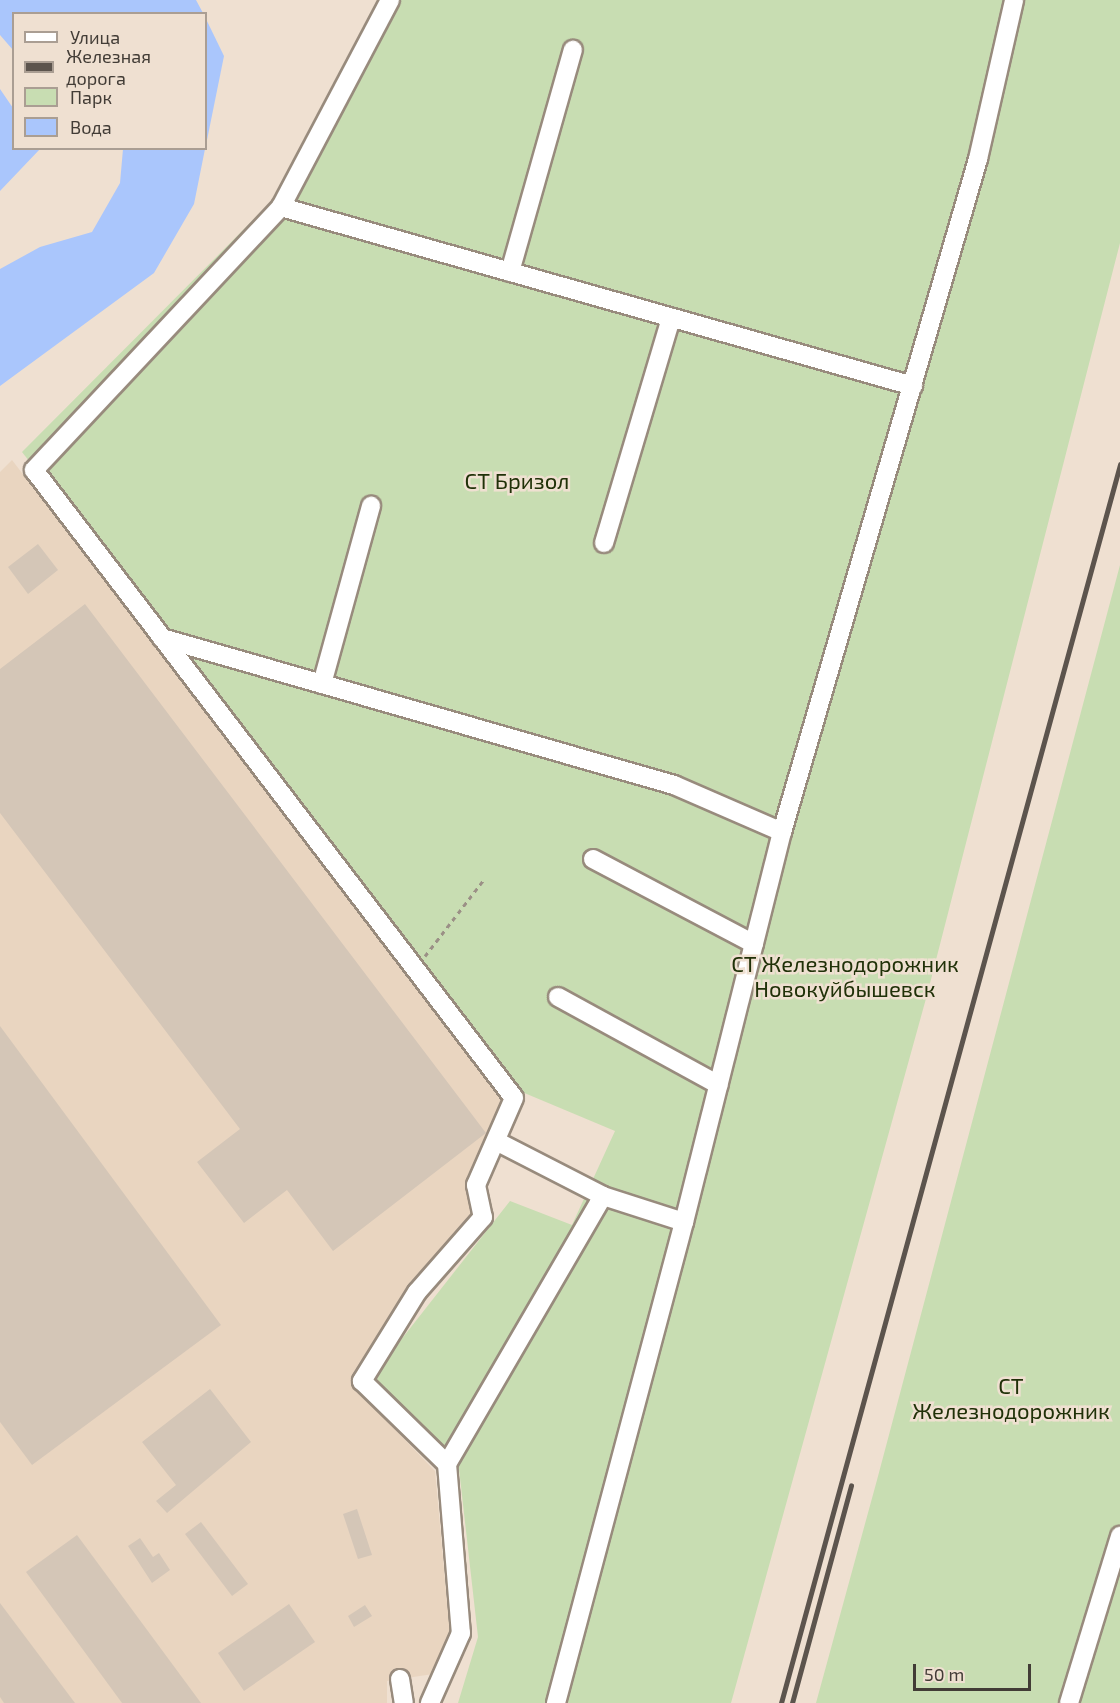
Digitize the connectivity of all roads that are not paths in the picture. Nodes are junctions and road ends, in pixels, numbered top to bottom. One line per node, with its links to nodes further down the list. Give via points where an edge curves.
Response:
1 (390, 0): 4 (lane)
2 (1014, 0): 7 (lane, via 978,159)
3 (573, 50): 5 (lane)
4 (281, 207): 5 (lane); 10 (lane, via 34,470)
5 (510, 272): 6 (lane)
6 (671, 318): 7 (lane); 9 (lane)
7 (913, 386): 12 (lane)
8 (371, 506): 11 (lane)
9 (604, 543)
10 (162, 639): 11 (lane); 17 (lane, via 514,1098)
11 (322, 684): 12 (lane, via 674,785)
12 (782, 832): 14 (lane)
13 (594, 859): 14 (lane)
14 (754, 944): 16 (lane)
15 (558, 997): 16 (lane)
16 (719, 1085): 19 (lane)
17 (496, 1141): 18 (lane); 20 (lane, via 476,1185 483,1217 417,1292 362,1381)
18 (603, 1196): 19 (lane); 20 (lane)
19 (684, 1222): 26 (lane)
20 (447, 1464): 25 (lane, via 460,1633)
21 (1120, 1536): 22 (lane)
22 (1116, 1567): 27 (lane)
23 (400, 1679): 24 (lane)
24 (404, 1703)
25 (430, 1703)
26 (556, 1703)
27 (1069, 1703)

